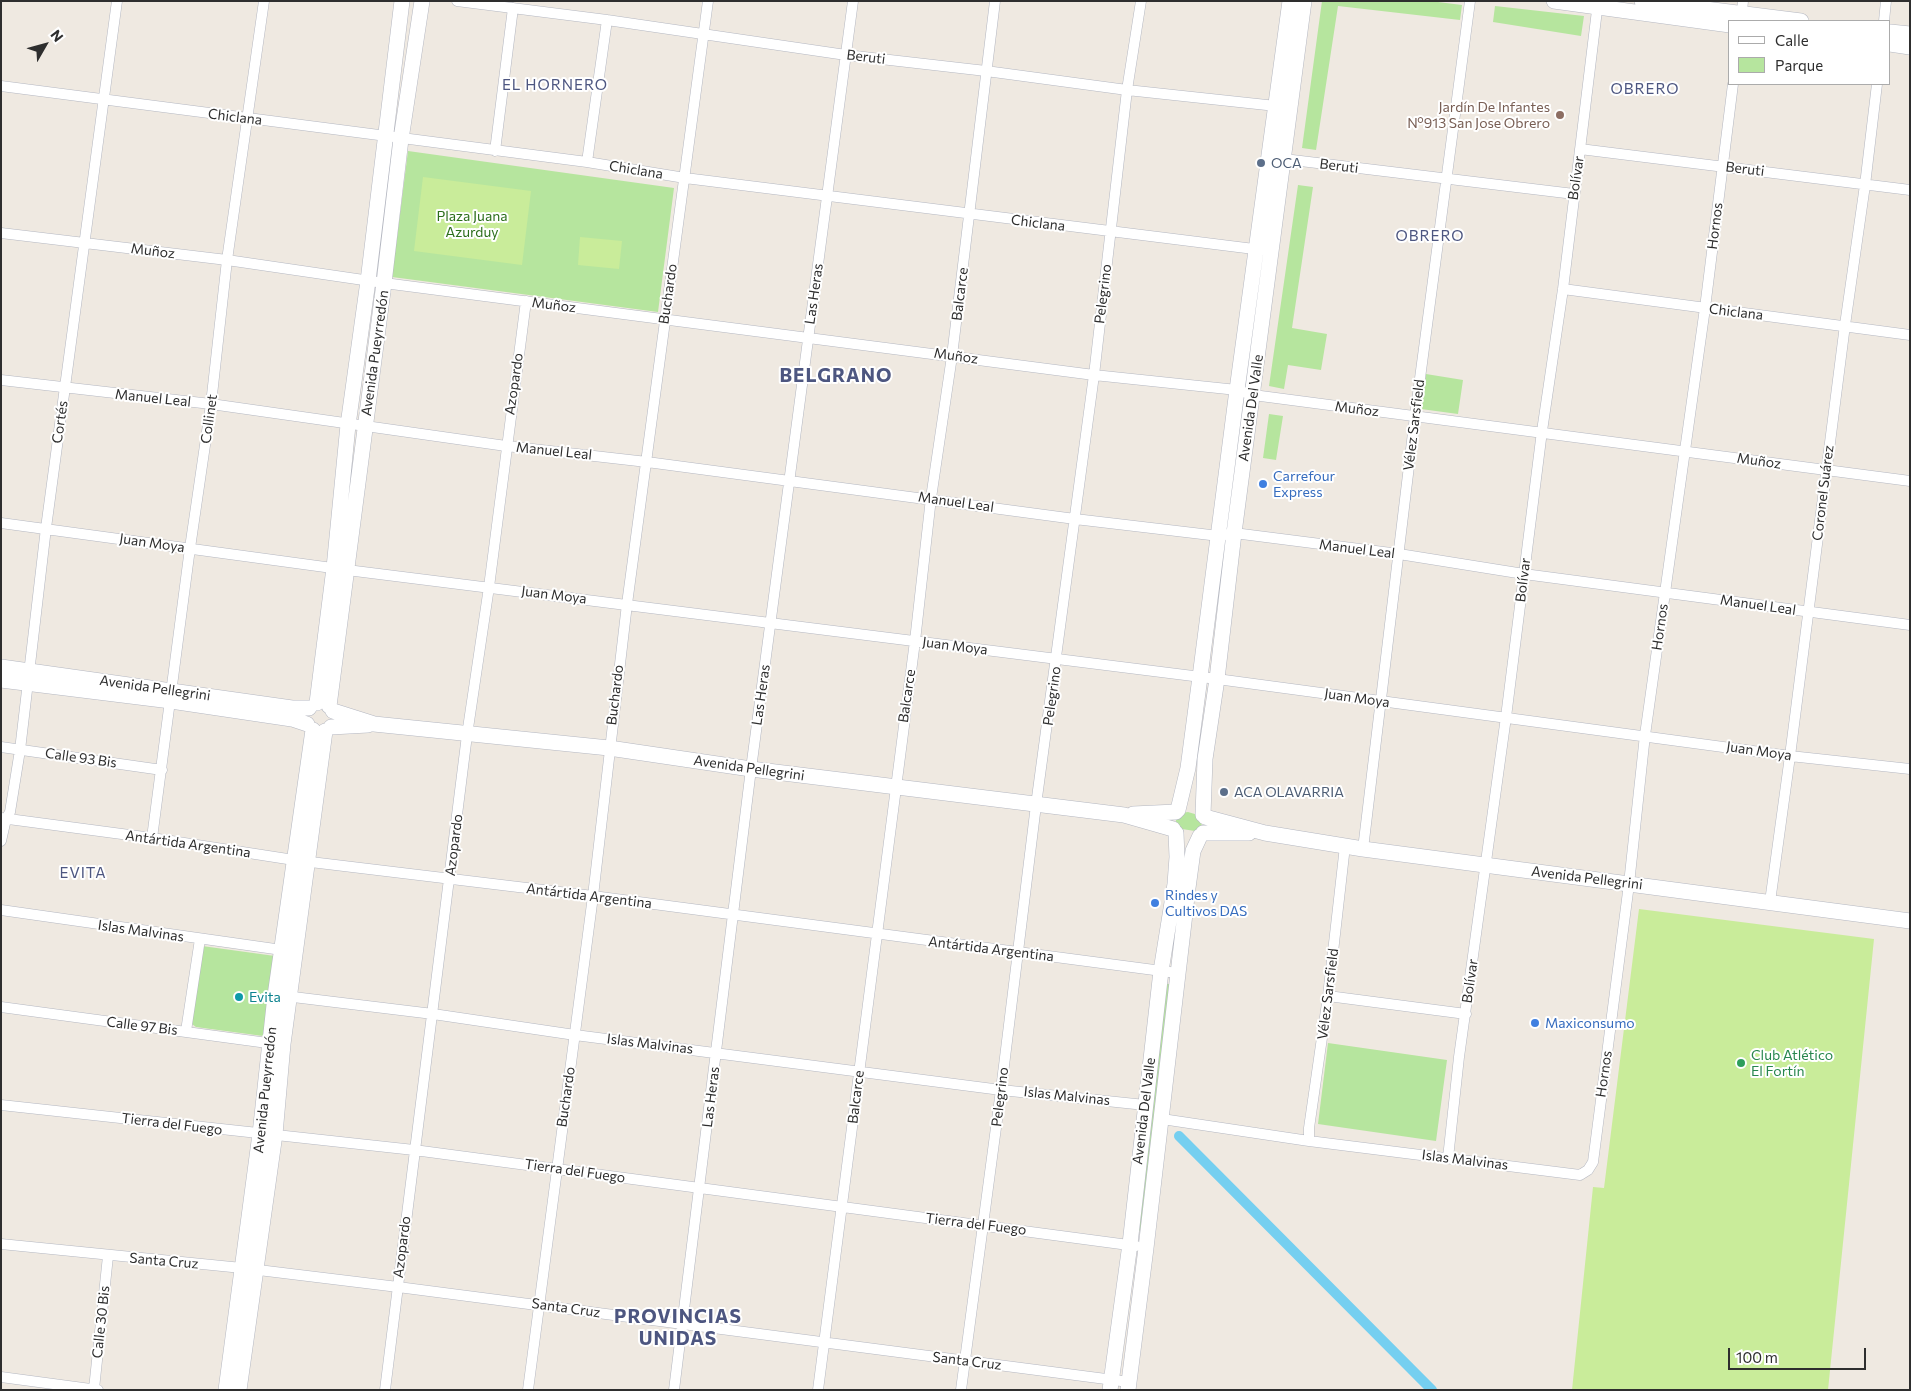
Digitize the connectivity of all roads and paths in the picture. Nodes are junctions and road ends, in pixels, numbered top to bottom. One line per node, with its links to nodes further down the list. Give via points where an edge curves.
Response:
1 (117, 1): 34 (street, Cortés)
2 (264, 1): 36 (street, Collinet)
3 (402, 1): 37 (main road, Avenida Pueyrredón)
4 (422, 1): 37 (main road, Avenida Pueyrredón)
5 (457, 1): 17 (street, Beruti)
6 (708, 1): 24 (street, Buchardo)
7 (853, 1): 28 (street, Las Heras)
8 (996, 1): 29 (street, Balcarce)
9 (1141, 1): 33 (street, Pelegrino)
10 (1290, 1): 35 (main road, Avenida Del Valle)
11 (1304, 1): 40 (main road, Avenida Del Valle)
12 (1470, 1): 44 (street, Vélez Sarsfield)
13 (1554, 1): 16 (main road)
14 (1642, 1): 18 (main road)
15 (1886, 1): 21 (street)
16 (1598, 4): 22 (main road); 38 (street, Bolívar)
17 (513, 8): 19 (street, Beruti); 39 (street)
18 (1742, 12): 20 (main road)
19 (607, 20): 24 (street, Beruti); 41 (street)
20 (1794, 20)
21 (1884, 20)
22 (1728, 25)
23 (1891, 32): 25 (main road)
24 (704, 34): 28 (street, Beruti); 43 (street, Buchardo)
25 (1910, 34)
26 (1891, 44): 27 (main road)
27 (1910, 47)
28 (846, 55): 29 (street, Beruti); 48 (street, Las Heras)
29 (986, 71): 33 (street, Beruti); 49 (street, Balcarce)
30 (1733, 85): 42 (street, Hornos)
31 (1877, 85): 45 (street, Coronel Suárez)
32 (1, 86): 34 (street, Chiclana)
33 (1128, 90): 35 (street, Beruti); 50 (street, Pelegrino)
34 (104, 100): 36 (street, Chiclana); 52 (street, Cortés)
35 (1276, 106): 53 (main road, Avenida Del Valle)
36 (248, 118): 37 (street, Chiclana); 55 (street, Collinet)
37 (394, 138): 39 (street, Chiclana); 56 (main road, Avenida Pueyrredón); 57 (main road, Avenida Pueyrredón)
38 (1580, 149): 42 (street, Beruti); 47 (street, Bolívar)
39 (495, 151): 41 (street, Chiclana)
40 (1284, 160): 44 (street, Beruti); 54 (main road, Avenida Del Valle)
41 (587, 162): 43 (street, Chiclana)
42 (1723, 166): 45 (street, Beruti); 60 (street, Hornos)
43 (685, 178): 48 (street, Chiclana); 61 (street, Buchardo)
44 (1446, 180): 47 (street, Beruti); 72 (street, Vélez Sarsfield)
45 (1865, 185): 46 (street, Beruti); 62 (street, Coronel Suárez)
46 (1910, 190)
47 (1574, 194): 58 (street, Bolívar)
48 (828, 196): 49 (street, Chiclana); 64 (street, Las Heras)
49 (969, 214): 50 (street, Chiclana); 65 (street, Balcarce)
50 (1110, 232): 53 (street, Chiclana); 66 (street, Pelegrino)
51 (1, 233): 52 (street, Muñoz)
52 (83, 243): 55 (street, Muñoz); 68 (street, Cortés)
53 (1256, 250): 54 (street, Chiclana); 69 (main road, Avenida Del Valle)
54 (1272, 250): 70 (main road, Avenida Del Valle)
55 (227, 260): 56 (street, Muñoz); 71 (street, Collinet)
56 (368, 281): 57 (street, Muñoz); 73 (main road, Avenida Pueyrredón)
57 (384, 283): 59 (street, Muñoz); 74 (main road, Avenida Pueyrredón)
58 (1563, 289): 60 (street, Chiclana); 75 (street, Bolívar)
59 (526, 302): 61 (street, Muñoz); 76 (street, Azopardo)
60 (1704, 308): 62 (street, Chiclana); 77 (street, Hornos)
61 (664, 318): 64 (street, Muñoz); 78 (street, Buchardo)
62 (1845, 325): 63 (street, Chiclana); 79 (street, Coronel Suárez)
63 (1910, 334)
64 (808, 338): 65 (street, Muñoz); 80 (street, Las Heras)
65 (952, 356): 66 (street, Muñoz); 82 (street, Balcarce)
66 (1094, 375): 69 (street, Muñoz); 83 (street, Pelegrino)
67 (1, 380): 68 (street, Manuel Leal)
68 (65, 388): 71 (street, Manuel Leal); 85 (street, Cortés)
69 (1237, 390): 70 (street, Muñoz); 87 (main road, Avenida Del Valle)
70 (1253, 395): 72 (street, Muñoz); 86 (main road, Avenida Del Valle)
71 (211, 404): 73 (street, Manuel Leal); 88 (street, Collinet)
72 (1415, 416): 75 (street, Muñoz); 89 (street, Vélez Sarsfield)
73 (348, 425): 74 (street, Manuel Leal); 90 (main road, Avenida Pueyrredón)
74 (365, 425): 76 (street, Manuel Leal); 90 (main road, Avenida Pueyrredón)
75 (1542, 431): 77 (street, Muñoz); 91 (street, Bolívar)
76 (506, 446): 78 (street, Manuel Leal); 92 (street, Azopardo)
77 (1684, 451): 79 (street, Muñoz); 93 (street, Hornos)
78 (647, 462): 80 (street, Manuel Leal); 94 (street, Buchardo)
79 (1826, 470): 81 (street, Muñoz); 95 (street, Coronel Suárez)
80 (789, 480): 82 (street, Manuel Leal); 96 (street, Las Heras)
81 (1910, 480)
82 (931, 498): 83 (street, Manuel Leal); 98 (street, Balcarce)
83 (1075, 519): 87 (street, Manuel Leal); 99 (street, Pelegrino)
84 (1, 523): 85 (street, Juan Moya)
85 (46, 528): 88 (street, Juan Moya); 101 (street, Cortés)
86 (1234, 533): 87 (street, Manuel Leal); 89 (street, Manuel Leal); 103 (main road, Avenida Del Valle)
87 (1219, 536): 102 (main road, Avenida Del Valle)
88 (190, 548): 90 (street, Juan Moya); 105 (street, Collinet)
89 (1399, 554): 91 (street, Manuel Leal); 106 (street, Vélez Sarsfield)
90 (341, 569): 92 (street, Juan Moya); 107 (main road, Avenida Pueyrredón)
91 (1524, 574): 93 (street, Manuel Leal); 108 (street, Bolívar)
92 (489, 587): 94 (street, Juan Moya); 111 (street, Azopardo)
93 (1665, 592): 95 (street, Manuel Leal); 112 (street, Hornos)
94 (627, 604): 96 (street, Juan Moya); 114 (street, Buchardo)
95 (1808, 612): 97 (street, Manuel Leal); 116 (street, Coronel Suárez)
96 (771, 624): 98 (street, Juan Moya); 117 (street, Las Heras)
97 (1910, 625)
98 (915, 641): 99 (street, Juan Moya); 120 (street, Balcarce)
99 (1057, 659): 102 (street, Juan Moya); 121 (street, Pelegrino)
100 (1, 667): 101 (main road, Avenida Pellegrini)
101 (28, 677): 104 (main road, Avenida Pellegrini); 105 (main road, Avenida Pellegrini); 115 (street, Cortés)
102 (1200, 677): 103 (street, Juan Moya); 122 (main road, Avenida Del Valle, via 1188,768)
103 (1217, 679): 106 (street, Juan Moya); 124 (main road, Avenida Del Valle, via 1205,759)
104 (1, 680)
105 (172, 695): 107 (main road, Avenida Pellegrini, via 292,708); 110 (main road, Avenida Pellegrini, via 292,719); 119 (street, Collinet)
106 (1380, 701): 108 (street, Juan Moya); 132 (street, Vélez Sarsfield)
107 (322, 707): 109 (main road, Avenida Pellegrini); 110 (main road, via 334,719); 110 (main road, via 305,714)
108 (1506, 717): 112 (street, Juan Moya); 134 (street, Bolívar)
109 (374, 724): 110 (main road, Avenida Pellegrini); 111 (main road, Avenida Pellegrini)
110 (319, 728): 133 (main road, Avenida Pueyrredón)
111 (467, 735): 114 (main road, Avenida Pellegrini); 135 (street, Azopardo)
112 (1645, 735): 116 (street, Juan Moya); 136 (street, Hornos)
113 (1, 747): 115 (street, Calle 93 Bis)
114 (609, 748): 117 (main road, Avenida Pellegrini); 137 (street, Buchardo)
115 (20, 750): 119 (street, Calle 93 Bis); 125 (street, Cortés, via 10,812)
116 (1790, 756): 118 (street, Juan Moya); 138 (street, Coronel Suárez)
117 (751, 769): 120 (main road, Avenida Pellegrini); 140 (street, Las Heras)
118 (1910, 769)
119 (162, 770): 129 (street, Collinet)
120 (895, 787): 121 (main road, Avenida Pellegrini); 142 (street, Balcarce)
121 (1036, 804): 123 (main road, Avenida Pellegrini); 145 (street, Pelegrino)
122 (1177, 811): 123 (main road, Avenida Pellegrini); 124 (main road, via 1193,809); 126 (main road, via 1172,821)
123 (1124, 814): 126 (main road, Avenida Pellegrini)
124 (1204, 816): 127 (main road, Avenida Pellegrini); 128 (main road, via 1206,827)
125 (4, 819): 129 (street, Antártida Argentina); 130 (street, Cortés)
126 (1174, 831): 128 (main road, via 1189,837); 146 (main road, Avenida Del Valle, via 1177,856 1175,884)
127 (1266, 833): 128 (main road, Avenida Pellegrini); 131 (main road, Avenida Pellegrini)
128 (1202, 835): 147 (main road, Avenida Del Valle, via 1194,851)
129 (152, 838): 133 (street, Antártida Argentina)
130 (1, 841)
131 (1345, 846): 132 (main road, Avenida Pellegrini); 149 (street, Vélez Sarsfield)
132 (1363, 849): 134 (main road, Avenida Pellegrini)
133 (301, 860): 135 (street, Antártida Argentina); 144 (main road, Avenida Pueyrredón); 148 (main road, Avenida Pueyrredón)
134 (1486, 865): 136 (main road, Avenida Pellegrini); 152 (street, Bolívar)
135 (450, 879): 137 (street, Antártida Argentina); 151 (street, Azopardo)
136 (1629, 884): 138 (main road, Avenida Pellegrini); 167 (street, Hornos, via 1593,1162)
137 (593, 896): 140 (street, Antártida Argentina); 154 (street, Buchardo)
138 (1770, 902): 141 (main road, Avenida Pellegrini)
139 (1, 910): 143 (street, Islas Malvinas)
140 (734, 915): 142 (street, Antártida Argentina); 156 (street, Las Heras)
141 (1910, 921)
142 (876, 934): 145 (street, Antártida Argentina); 157 (street, Balcarce)
143 (200, 939): 144 (street, Islas Malvinas); 153 (street)
144 (282, 950): 148 (main road, Avenida Pueyrredón)
145 (1018, 953): 146 (street, Antártida Argentina); 158 (street, Pelegrino)
146 (1161, 971): 147 (street, Antártida Argentina); 160 (main road, Avenida Del Valle)
147 (1177, 973): 161 (main road, Avenida Del Valle)
148 (282, 996): 151 (street, Islas Malvinas); 155 (main road, Avenida Pueyrredón)
149 (1328, 996): 152 (street); 163 (street, Vélez Sarsfield)
150 (1, 1007): 153 (street, Calle 97 Bis)
151 (433, 1014): 154 (street, Islas Malvinas); 164 (street, Azopardo)
152 (1466, 1014): 165 (street, Bolívar)
153 (186, 1031): 155 (street, Calle 97 Bis)
154 (575, 1035): 156 (street, Islas Malvinas); 166 (street, Buchardo)
155 (276, 1044): 162 (main road, Avenida Pueyrredón)
156 (716, 1052): 157 (street, Islas Malvinas); 168 (street, Las Heras)
157 (859, 1070): 158 (street, Islas Malvinas); 169 (street, Balcarce)
158 (1001, 1090): 160 (street, Islas Malvinas); 170 (street, Pelegrino)
159 (1, 1105): 162 (street, Tierra del Fuego)
160 (1144, 1105): 172 (main road, Avenida Del Valle)
161 (1162, 1119): 163 (street, Islas Malvinas); 173 (main road, Avenida Del Valle)
162 (268, 1134): 164 (street, Tierra del Fuego); 175 (main road, Avenida Pueyrredón)
163 (1309, 1141): 165 (street, Islas Malvinas)
164 (414, 1150): 166 (street, Tierra del Fuego); 176 (street, Azopardo)
165 (1448, 1158): 167 (street, Islas Malvinas, via 1580,1175)
166 (556, 1168): 168 (street, Tierra del Fuego); 177 (street, Buchardo)
167 (1588, 1170)
168 (700, 1188): 169 (street, Tierra del Fuego); 178 (street, Las Heras)
169 (842, 1207): 170 (street, Tierra del Fuego); 179 (street, Balcarce)
170 (983, 1225): 172 (street, Tierra del Fuego); 180 (street, Pelegrino)
171 (1, 1244): 174 (street, Santa Cruz)
172 (1130, 1244): 173 (street, Tierra del Fuego); 182 (main road, Avenida Del Valle)
173 (1146, 1248): 183 (main road, Avenida Del Valle)
174 (108, 1256): 175 (street, Santa Cruz); 184 (street, Calle 30 Bis)
175 (249, 1269): 176 (street, Santa Cruz); 186 (main road, Avenida Pueyrredón); 187 (main road, Avenida Pueyrredón)
176 (398, 1287): 177 (street, Santa Cruz); 188 (street, Azopardo)
177 (539, 1304): 178 (street, Santa Cruz); 189 (street, Buchardo)
178 (683, 1325): 179 (street, Santa Cruz); 190 (street, Las Heras)
179 (824, 1343): 180 (street, Santa Cruz); 191 (street, Balcarce)
180 (966, 1360): 182 (street, Santa Cruz); 192 (street, Pelegrino)
181 (1, 1377): 184 (street)
182 (1111, 1385): 183 (street, Santa Cruz)
183 (1128, 1386)
184 (94, 1389): 185 (street)
185 (98, 1390)
186 (226, 1390)
187 (238, 1390)
188 (385, 1390)
189 (528, 1390)
190 (674, 1390)
191 (818, 1390)
192 (961, 1390)

